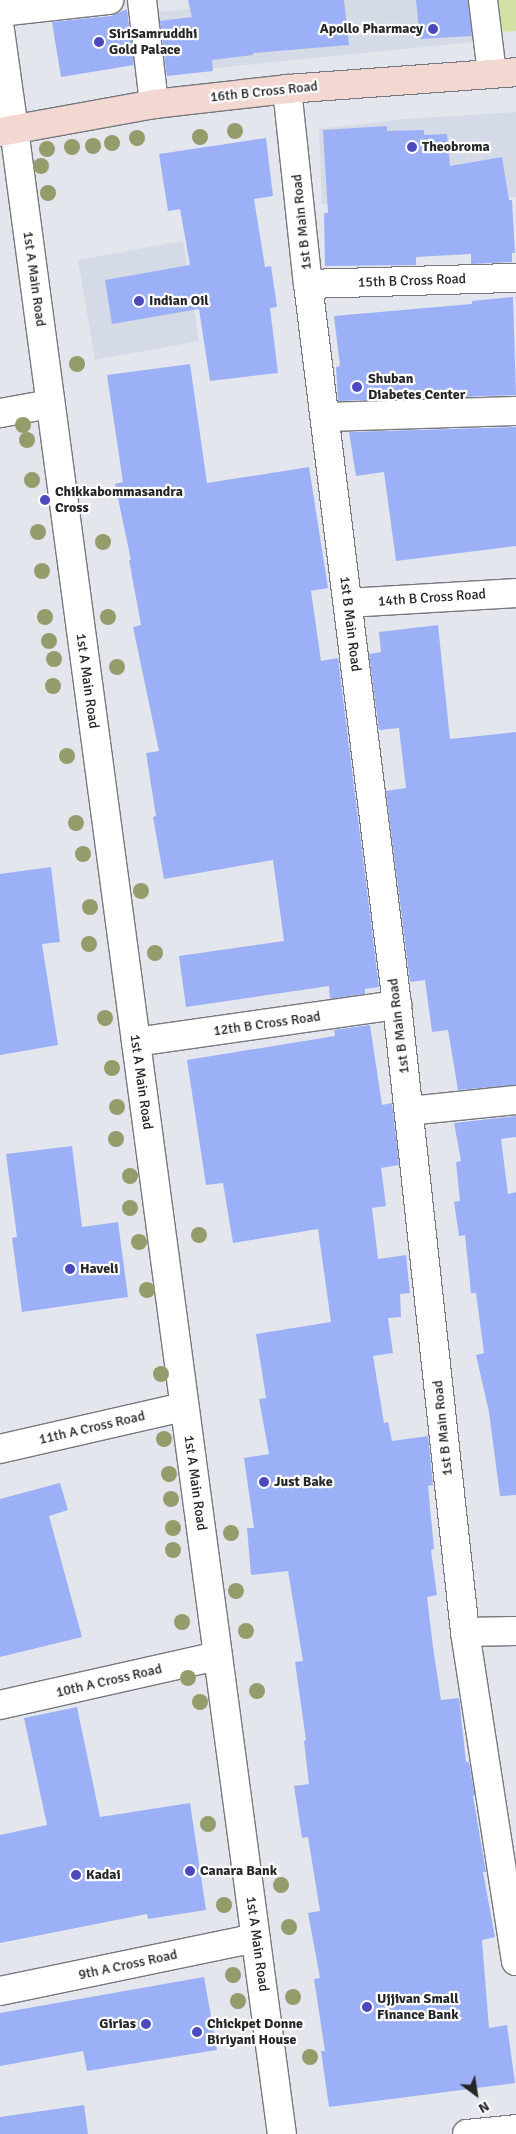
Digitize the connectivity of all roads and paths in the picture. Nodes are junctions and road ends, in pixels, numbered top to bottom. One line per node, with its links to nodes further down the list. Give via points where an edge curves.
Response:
1 (109, 0): 4 (street)
2 (142, 0): 8 (street)
3 (483, 0): 6 (street)
4 (0, 12)
5 (0, 30): 9 (street, 1st A Main Road)
6 (504, 72): 7 (main road, 16th B Cross Road)
7 (287, 89): 8 (main road, 16th B Cross Road); 11 (street, 1st B Main Road)
8 (154, 104): 9 (main road, 16th B Cross Road)
9 (7, 130): 12 (street, 1st A Main Road)
10 (516, 278): 11 (street, 15th B Cross Road)
11 (308, 284): 15 (street, 1st B Main Road)
12 (50, 404): 14 (street); 19 (street, 1st A Main Road)
13 (516, 411): 15 (street)
14 (0, 413)
15 (325, 417): 17 (street, 1st B Main Road)
16 (516, 593): 17 (street, 14th B Cross Road)
17 (348, 603): 18 (street, 1st B Main Road)
18 (397, 1006): 19 (street, 12th B Cross Road); 21 (street, 1st B Main Road)
19 (136, 1042): 22 (street, 1st A Main Road)
20 (516, 1100): 21 (street)
21 (409, 1111): 25 (street, 1st B Main Road)
22 (184, 1406): 23 (street, 11th A Cross Road); 26 (street, 1st A Main Road)
23 (0, 1449)
24 (516, 1631): 25 (street)
25 (465, 1632): 28 (street, 1st B Main Road)
26 (218, 1656): 27 (street, 10th A Cross Road); 29 (street, 1st A Main Road)
27 (0, 1705)
28 (513, 1912): 30 (street, 1st B Main Road)
29 (256, 1938): 31 (street, 9th A Cross Road); 33 (street, 1st A Main Road)
30 (516, 1961)
31 (0, 1991)
32 (516, 2129): 34 (street)
33 (282, 2134)
34 (467, 2134)

